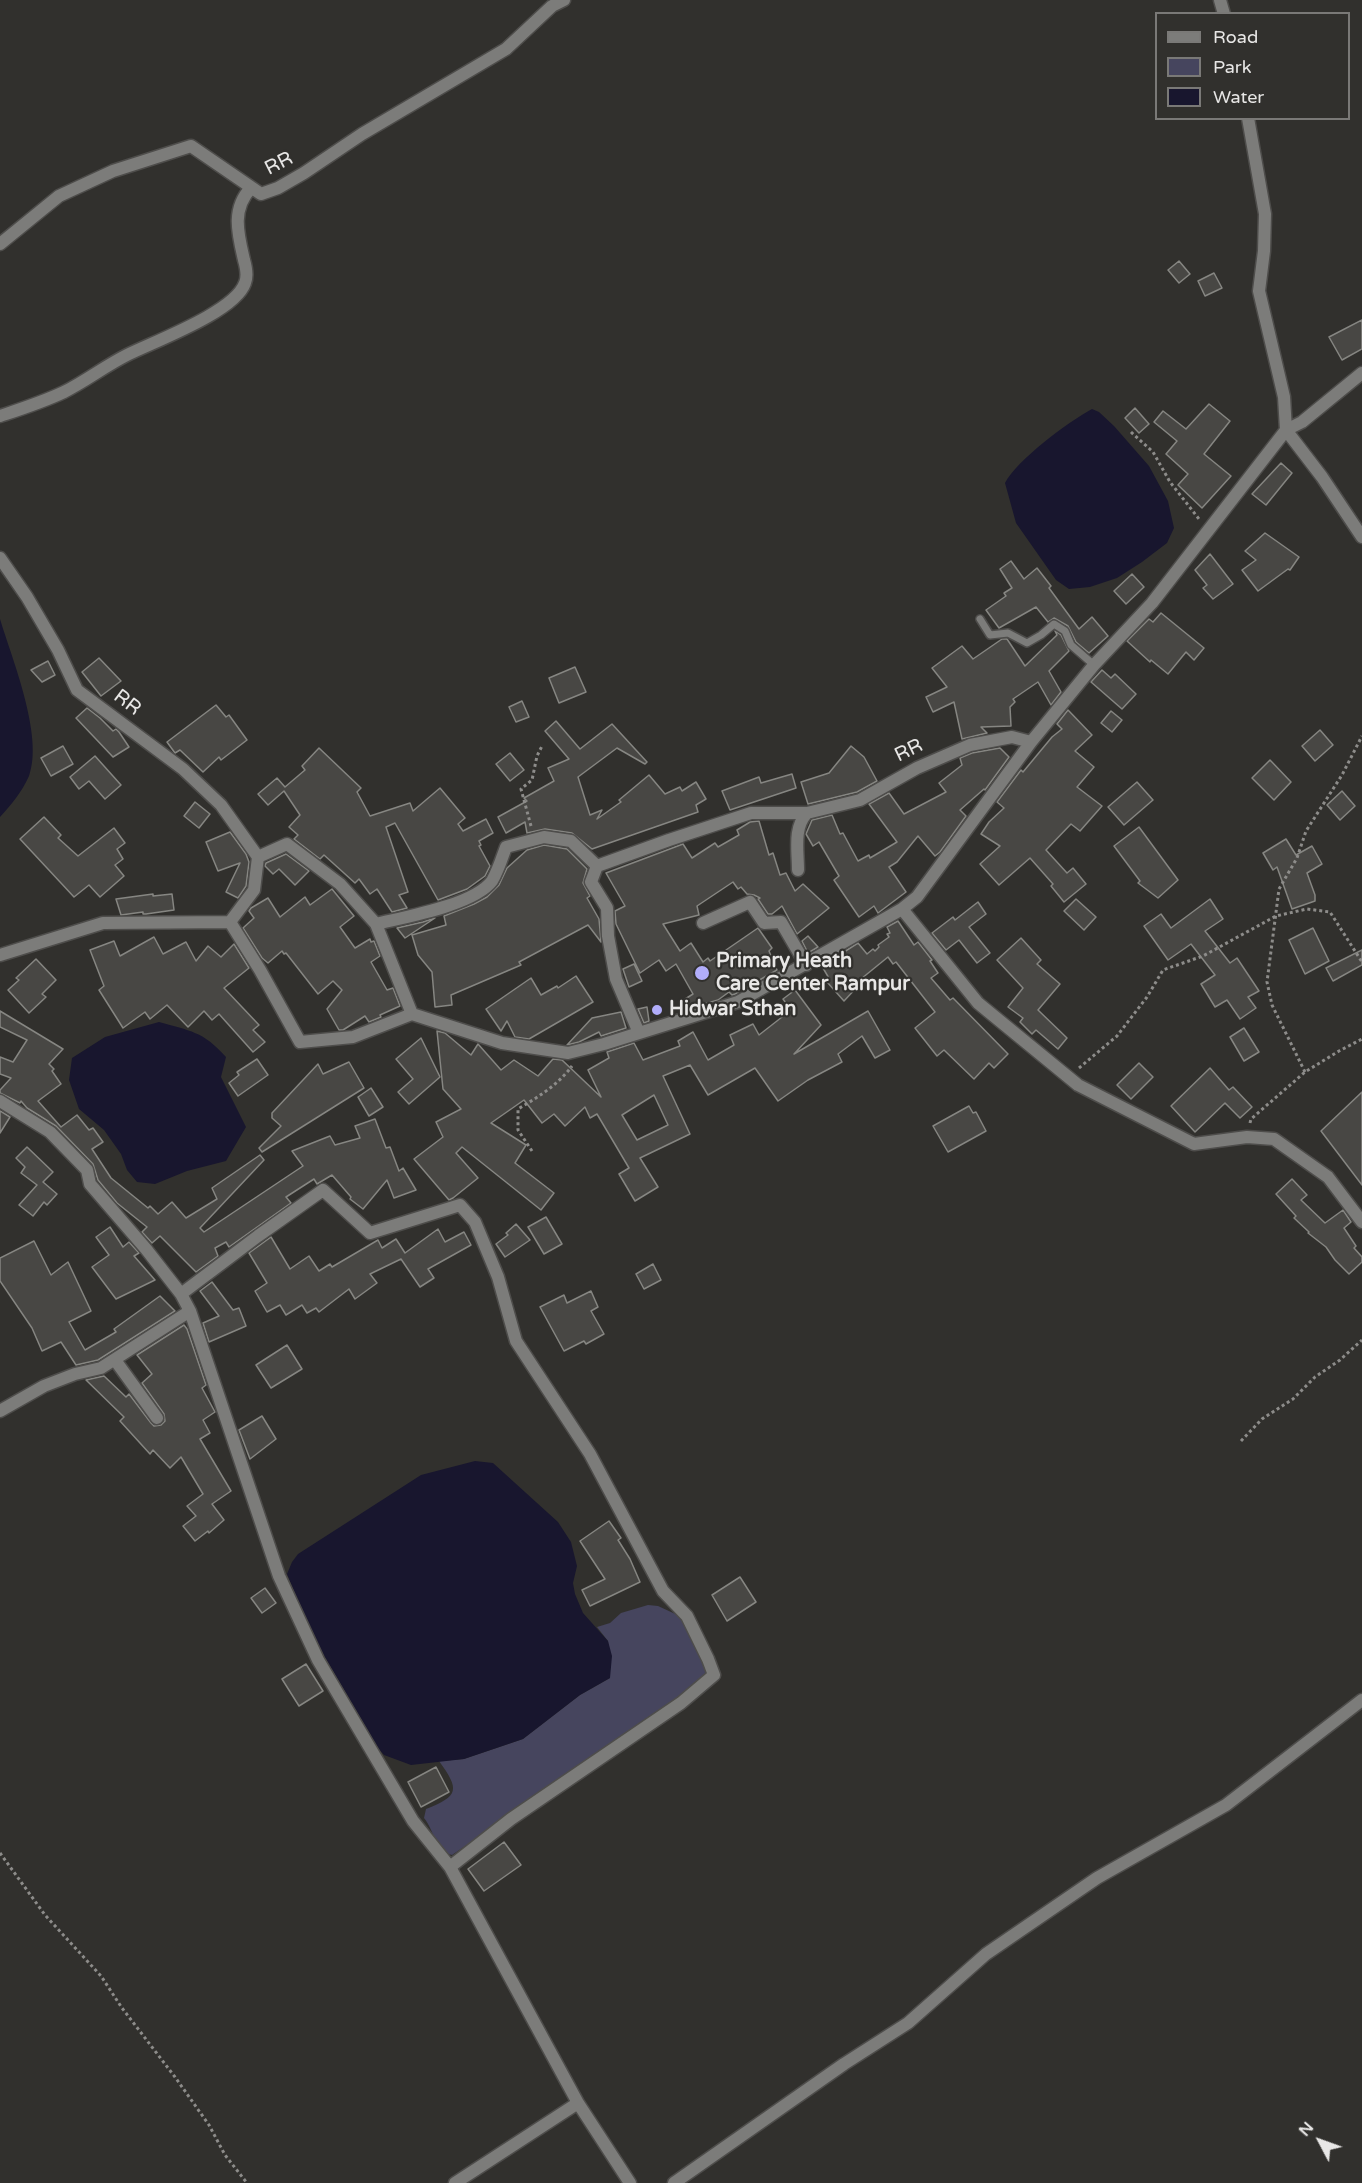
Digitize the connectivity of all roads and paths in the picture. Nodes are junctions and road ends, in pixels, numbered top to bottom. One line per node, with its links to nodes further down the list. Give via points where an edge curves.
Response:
1 (564, 0): 3 (street, RR, via 552,6 506,49 304,173 261,194)
2 (1248, 120): 7 (street, via 1265,214 1259,291 1284,396)
3 (251, 188): 4 (street, RR, via 191,146 113,171 59,196); 6 (street, via 237,220 246,278 239,294 215,312 63,392)
4 (0, 244)
5 (1362, 373): 7 (street, via 1302,422)
6 (0, 416)
7 (1286, 430): 9 (street); 10 (street)
8 (1131, 432): 9 (path, via 1153,452 1170,482)
9 (1209, 532): 13 (street, via 1152,603)
10 (1362, 537)
11 (0, 558): 19 (street, RR, via 27,597 78,690 183,769 221,805)
12 (980, 619): 13 (lane, via 990,635 1008,633 1027,642 1054,624)
13 (1094, 665): 15 (street)
14 (1362, 736): 23 (path, via 1306,831 1297,858 1279,889)
15 (1031, 742): 17 (street, RR, via 1012,737 970,745 917,768 860,800); 22 (street, via 917,897)
16 (543, 746): 18 (path, via 532,780 521,789)
17 (807, 813): 20 (street, RR, via 751,813); 21 (street, via 797,830)
18 (535, 839): 20 (street, via 571,841); 26 (street, via 507,847 491,882 473,896)
19 (258, 857): 24 (street, via 254,890); 26 (street, via 287,844 340,884)
20 (597, 866): 31 (street, via 591,882 607,908 616,979)
21 (798, 870)
22 (902, 909): 29 (street); 35 (street, via 978,1003)
23 (1276, 916): 28 (path, via 1307,909 1330,912); 34 (path, via 1267,982 1272,1005); 35 (path, via 1203,956 1163,970 1117,1036)
24 (230, 922): 27 (street, via 103,923); 30 (street, via 300,1042 353,1037)
25 (703, 923): 29 (street, via 750,902 764,923 781,922)
26 (376, 924): 30 (street)
27 (0, 955)
28 (1362, 962)
29 (806, 965): 31 (street, via 738,1002)
30 (412, 1014): 33 (street, via 502,1043)
31 (639, 1033): 33 (street)
32 (1362, 1039): 34 (path)
33 (568, 1053): 38 (path, via 575,1062 564,1077 518,1109 518,1130)
34 (1305, 1072): 37 (path, via 1251,1119)
35 (1069, 1077): 37 (street, via 1194,1144)
36 (0, 1101): 40 (street, via 50,1132 87,1170 90,1184)
37 (1247, 1137): 39 (street, via 1274,1138 1328,1177)
38 (532, 1151)
39 (1362, 1222)
40 (181, 1294): 41 (street); 49 (street, via 323,1190 370,1233 460,1205 474,1222 498,1278 516,1341 590,1454 663,1591 687,1616 708,1659 714,1675 681,1703 511,1819)
41 (190, 1311): 43 (street); 49 (street, via 279,1576 318,1659 413,1821)
42 (1362, 1340): 46 (path, via 1293,1399 1262,1419)
43 (115, 1360): 44 (street, via 44,1386); 45 (street)
44 (0, 1411)
45 (157, 1418)
46 (1241, 1441)
47 (1362, 1700): 54 (street, via 1226,1805 1097,1878 986,1954 908,2023)
48 (0, 1853): 51 (path, via 45,1915 101,1976)
49 (450, 1867): 50 (street)
50 (578, 2103): 52 (street); 53 (street)
51 (247, 2183)
52 (455, 2183)
53 (630, 2183)
54 (674, 2183)

